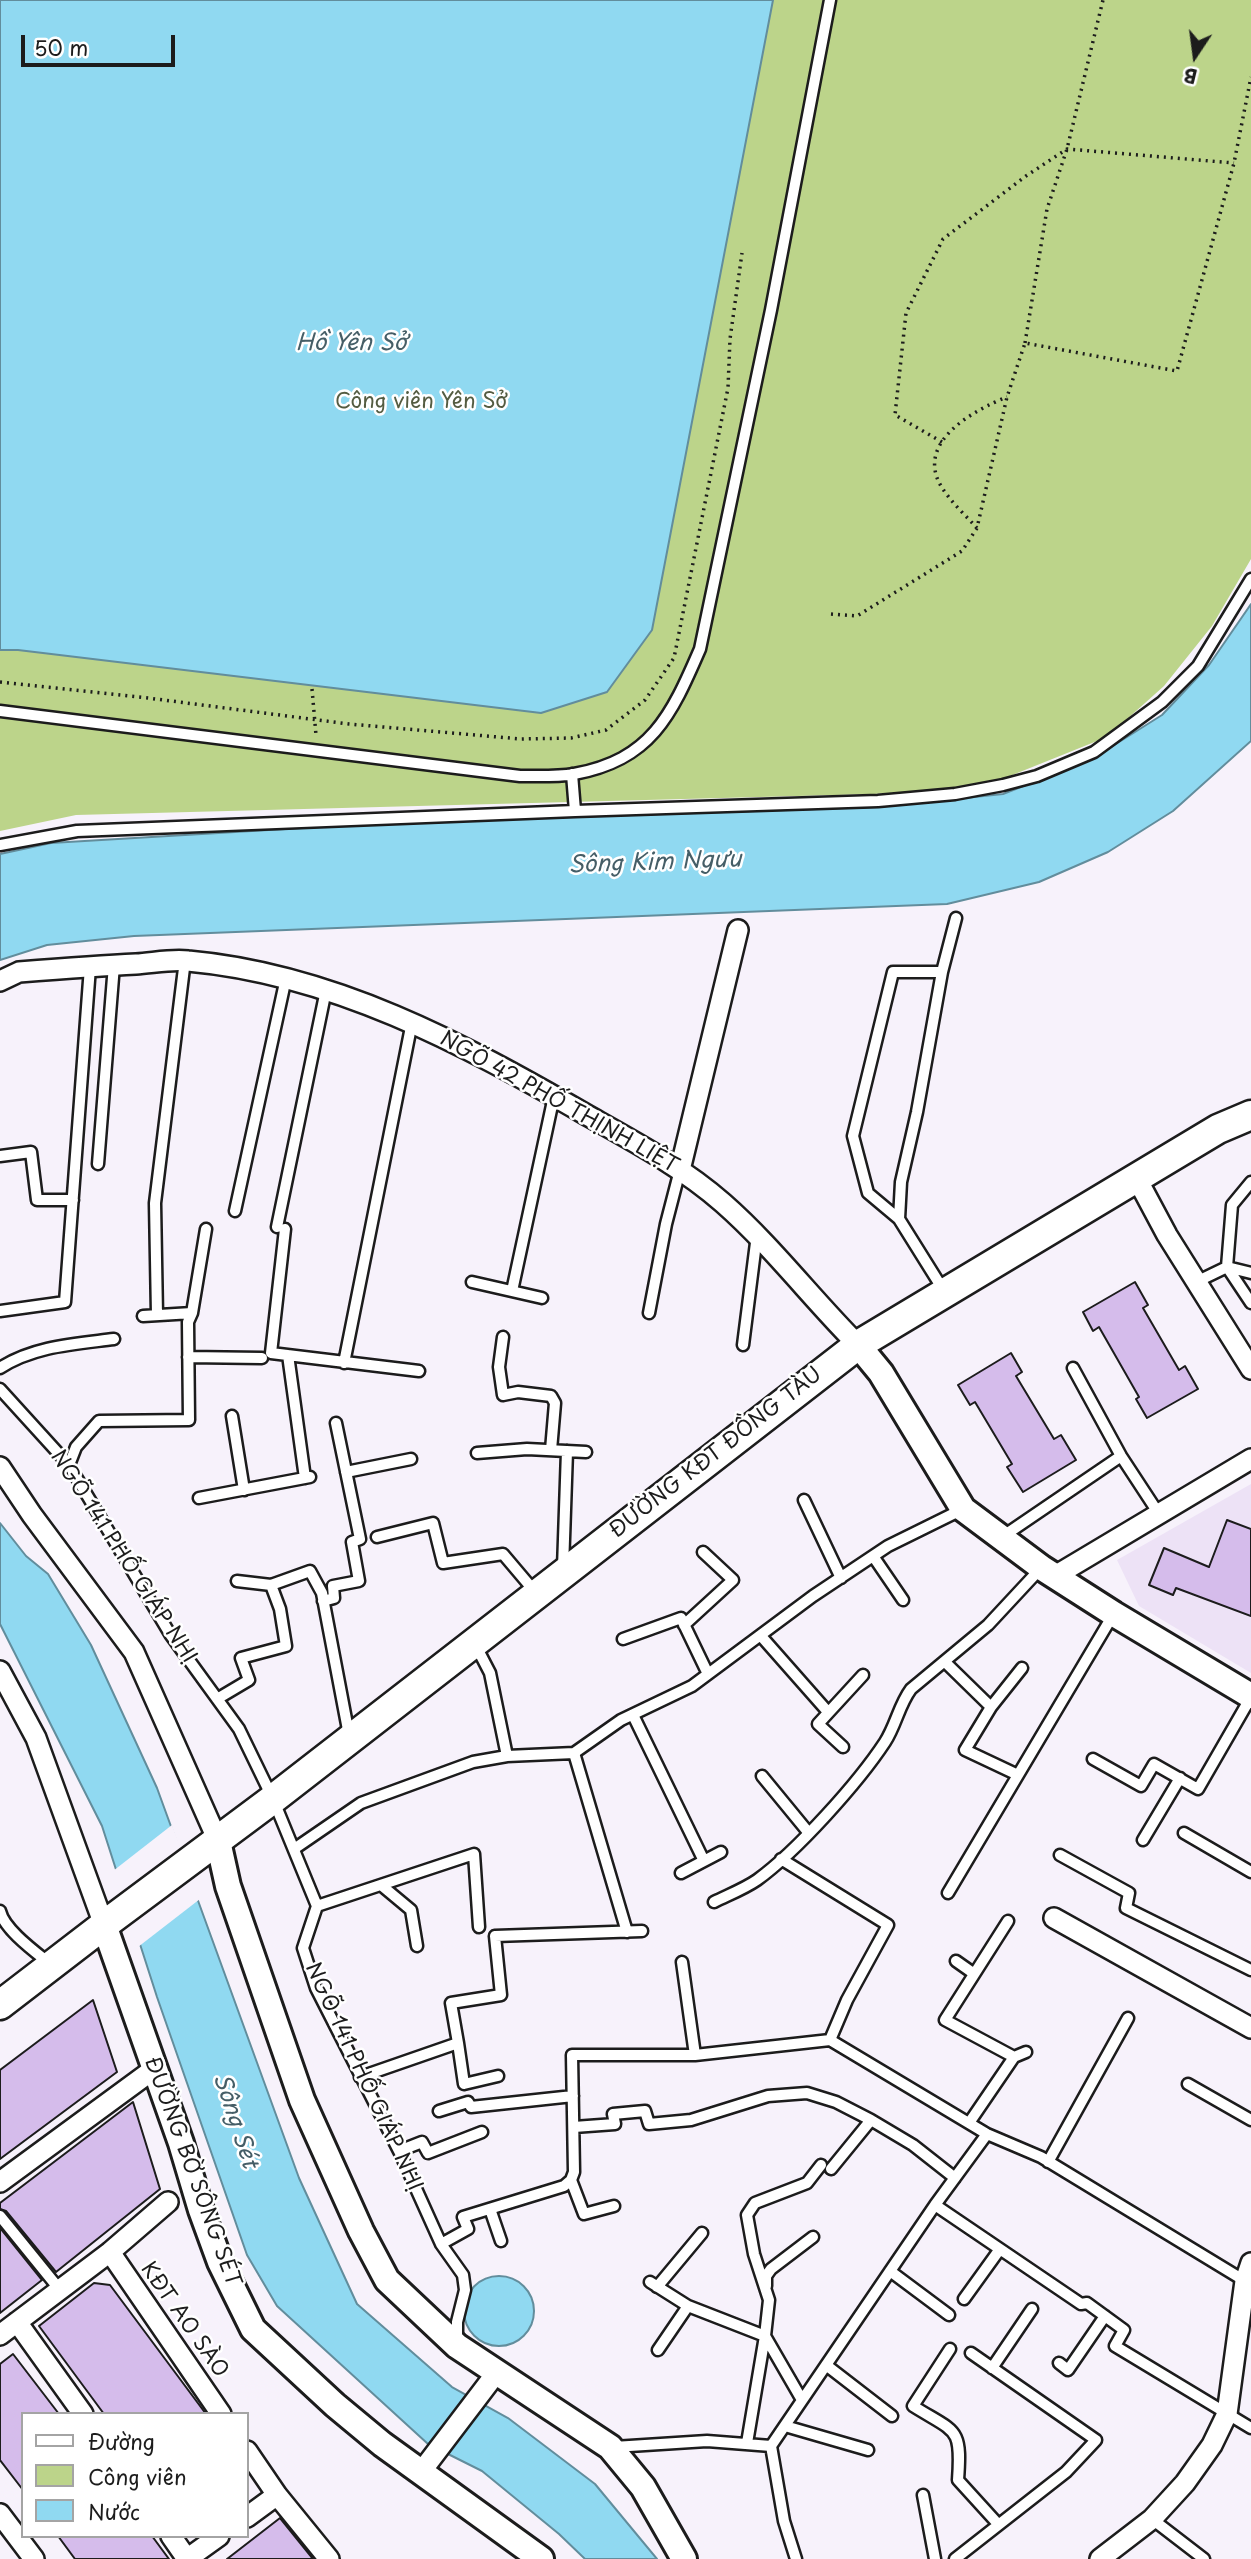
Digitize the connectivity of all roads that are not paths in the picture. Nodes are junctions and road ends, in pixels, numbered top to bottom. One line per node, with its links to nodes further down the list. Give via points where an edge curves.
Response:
1 (831, 0): 4 (lane, via 700,649 683,690 640,748 618,762)
2 (1251, 579): 5 (lane, via 1198,666 1162,702 1094,752 1037,776 956,794 878,801)
3 (0, 711): 4 (lane, via 509,775)
4 (572, 774): 5 (lane)
5 (575, 811): 6 (lane, via 78,831)
6 (0, 845)
7 (956, 918): 12 (lane)
8 (737, 930): 24 (street)
9 (186, 960): 10 (street, NGÕ 42 PHỐ THỊNH LIỆT); 13 (street, NGÕ 42 PHỐ THỊNH LIỆT); 43 (lane, via 155,1203)
10 (114, 965): 11 (street, NGÕ 42 PHỐ THỊNH LIỆT); 23 (lane)
11 (90, 967): 14 (street, NGÕ 42 PHỐ THỊNH LIỆT, via 19,972); 27 (lane)
12 (942, 972): 29 (lane, via 901,1182); 29 (lane, via 893,972 853,1136 868,1193)
13 (286, 978): 15 (street, NGÕ 42 PHỐ THỊNH LIỆT); 28 (lane)
14 (0, 981)
15 (326, 990): 16 (street, NGÕ 42 PHỐ THỊNH LIỆT); 49 (lane, via 281,1228)
16 (412, 1022): 17 (street, NGÕ 42 PHỐ THỊNH LIỆT); 52 (lane)
17 (554, 1096): 24 (street, NGÕ 42 PHỐ THỊNH LIỆT); 36 (lane)
18 (1251, 1096): 21 (main road)
19 (1251, 1115): 21 (main road)
20 (1251, 1127): 21 (street, ĐƯỜNG KĐT ĐỒNG TÀU)
21 (1218, 1129): 25 (main road, ĐƯỜNG KĐT ĐỒNG TÀU)
22 (0, 1156): 27 (lane, via 31,1152 37,1200)
23 (98, 1164)
24 (680, 1170): 31 (street, NGÕ 42 PHỐ THỊNH LIỆT); 42 (lane)
25 (1136, 1177): 35 (street); 37 (main road, ĐƯỜNG KĐT ĐỒNG TÀU)
26 (1251, 1182): 32 (lane, via 1232,1205)
27 (73, 1200): 40 (lane, via 65,1302)
28 (235, 1211)
29 (899, 1219): 37 (lane)
30 (206, 1229): 41 (lane)
31 (757, 1235): 47 (lane); 48 (street, NGÕ 42 PHỐ THỊNH LIỆT)
32 (1227, 1267): 33 (lane); 35 (lane); 39 (lane)
33 (1251, 1273)
34 (472, 1282): 36 (lane)
35 (1196, 1282): 55 (street)
36 (512, 1291): 38 (lane)
37 (944, 1292): 48 (main road, ĐƯỜNG KĐT ĐỒNG TÀU)
38 (542, 1298)
39 (1251, 1303)
40 (0, 1311)
41 (192, 1313): 43 (lane); 51 (lane)
42 (649, 1313)
43 (157, 1315): 44 (lane)
44 (143, 1316)
45 (503, 1336): 60 (lane, via 499,1367 503,1395 551,1396 555,1404)
46 (114, 1339): 53 (lane, via 18,1356)
47 (743, 1345)
48 (858, 1345): 73 (street, NGÕ 42 PHỐ THỊNH LIỆT, via 881,1373); 79 (main road, ĐƯỜNG KĐT ĐỒNG TÀU)
49 (266, 1355): 50 (lane); 51 (lane)
50 (288, 1355): 52 (lane); 70 (lane, via 308,1477)
51 (188, 1357): 67 (lane, via 189,1420 99,1422 76,1447)
52 (344, 1363): 56 (lane)
53 (0, 1368)
54 (1073, 1368): 64 (lane)
55 (1251, 1368)
56 (419, 1371)
57 (0, 1389): 67 (lane, NGÕ 141 PHỐ GIÁP NHỊ)
58 (232, 1416): 70 (lane)
59 (335, 1423): 69 (lane)
60 (551, 1450): 61 (lane); 62 (lane)
61 (567, 1451): 63 (lane); 79 (lane)
62 (477, 1452)
63 (586, 1452)
64 (1121, 1456): 74 (lane); 76 (lane)
65 (411, 1459): 69 (lane)
66 (1251, 1459): 74 (street)
67 (69, 1465): 98 (lane, NGÕ 141 PHỐ GIÁP NHỊ, via 170,1634)
68 (0, 1467): 113 (street, NGÕ 141 PHỐ GIÁP NHỊ, via 134,1652)
69 (346, 1472): 85 (lane, via 360,1539 352,1542 359,1581 333,1586 334,1598)
70 (244, 1490): 71 (lane)
71 (199, 1498)
72 (804, 1500): 81 (lane)
73 (963, 1509): 76 (street, NGÕ 42 PHỐ THỊNH LIỆT); 78 (lane)
74 (1159, 1514): 80 (street)
75 (377, 1537): 84 (lane, via 433,1523 443,1563 503,1554)
76 (1001, 1537): 80 (street, NGÕ 42 PHỐ THỊNH LIỆT)
77 (703, 1552): 88 (lane, via 733,1580)
78 (873, 1556): 81 (lane); 86 (lane)
79 (563, 1572): 84 (main road, ĐƯỜNG KĐT ĐỒNG TÀU)
80 (1049, 1572): 87 (street, NGÕ 42 PHỐ THỊNH LIỆT); 92 (lane)
81 (841, 1578): 89 (lane)
82 (237, 1581): 83 (lane)
83 (271, 1585): 85 (lane, via 310,1571); 98 (lane, via 286,1646 241,1658 249,1680)
84 (536, 1593): 91 (main road, ĐƯỜNG KĐT ĐỒNG TÀU)
85 (322, 1597): 102 (lane)
86 (903, 1600)
87 (1114, 1614): 97 (street, NGÕ 42 PHỐ THỊNH LIỆT); 107 (lane)
88 (684, 1625): 90 (lane, via 681,1618); 95 (lane)
89 (761, 1636): 95 (lane); 100 (lane)
90 (623, 1639)
91 (474, 1643): 102 (main road, ĐƯỜNG KĐT ĐỒNG TÀU); 105 (lane, via 490,1673)
92 (945, 1662): 99 (lane); 111 (lane, via 911,1689 886,1740)
93 (1022, 1668): 99 (lane)
94 (0, 1671): 128 (street, ĐƯỜNG BỜ SÔNG SÉT, via 36,1738)
95 (708, 1674): 101 (lane)
96 (863, 1675): 100 (lane)
97 (1251, 1696): 109 (lane, via 1198,1789)
98 (217, 1699): 110 (lane, NGÕ 141 PHỐ GIÁP NHỊ, via 239,1729)
99 (991, 1707): 107 (lane, via 965,1750)
100 (828, 1712): 103 (lane, via 817,1724)
101 (633, 1714): 104 (lane); 119 (lane)
102 (350, 1739): 110 (main road, ĐƯỜNG KĐT ĐỒNG TÀU)
103 (843, 1747)
104 (574, 1753): 105 (lane); 132 (lane)
105 (507, 1756): 115 (lane, via 473,1762 361,1803)
106 (1093, 1759): 109 (lane, via 1142,1786 1154,1764)
107 (1018, 1775): 123 (lane)
108 (762, 1776): 111 (lane)
109 (1180, 1778): 114 (lane)
110 (273, 1799): 113 (main road, ĐƯỜNG KĐT ĐỒNG TÀU); 115 (lane, NGÕ 141 PHỐ GIÁP NHỊ)
111 (808, 1832): 118 (lane)
112 (1184, 1833): 120 (lane)
113 (218, 1840): 128 (main road, ĐƯỜNG KĐT ĐỒNG TÀU); 187 (street, via 228,1886 302,2100 361,2231 387,2280)
114 (1143, 1840)
115 (294, 1849): 125 (lane, NGÕ 141 PHỐ GIÁP NHỊ)
116 (721, 1852): 119 (lane)
117 (1060, 1855): 137 (lane, via 1129,1894 1126,1908)
118 (781, 1859): 124 (lane, via 756,1880); 142 (lane, via 888,1925 846,2000)
119 (705, 1861): 121 (lane)
120 (1251, 1872)
121 (681, 1873)
122 (381, 1885): 125 (lane); 130 (lane, via 474,1854); 133 (lane, via 411,1910)
123 (948, 1893)
124 (714, 1902)
125 (317, 1906): 149 (lane, NGÕ 141 PHỐ GIÁP NHỊ, via 303,1948 316,1988)
126 (0, 1911): 136 (lane, via 25,1944)
127 (1054, 1918): 141 (street)
128 (109, 1920): 136 (main road); 147 (street, ĐƯỜNG BỜ SÔNG SÉT)
129 (1008, 1921): 138 (lane)
130 (479, 1927)
131 (642, 1931): 132 (lane)
132 (627, 1932): 143 (lane, via 495,1936 501,1995 452,2003)
133 (417, 1946)
134 (956, 1961): 138 (lane)
135 (682, 1962): 145 (lane)
136 (52, 1965): 139 (main road)
137 (1251, 1970)
138 (973, 1973): 146 (lane, via 945,2020)
139 (0, 2005)
140 (1128, 2018): 160 (lane)
141 (1251, 2028)
142 (830, 2040): 145 (lane); 155 (lane)
143 (458, 2043): 148 (lane, via 464,2084); 149 (lane)
144 (1026, 2052): 146 (lane)
145 (695, 2055): 151 (lane, via 572,2055)
146 (1014, 2057): 155 (lane)
147 (154, 2068): 163 (street); 207 (street, ĐƯỜNG BỜ SÔNG SÉT, via 220,2262 253,2329 335,2405)
148 (498, 2076)
149 (360, 2077): 159 (lane, NGÕ 141 PHỐ GIÁP NHỊ)
150 (1188, 2084): 154 (lane)
151 (573, 2095): 152 (lane, via 471,2107 468,2102); 156 (lane)
152 (439, 2111)
153 (871, 2120): 156 (lane, via 807,2092 768,2096 691,2120 649,2124 645,2111 612,2114 615,2124); 161 (lane); 179 (lane, via 807,2183 755,2203 747,2215)
154 (1251, 2120)
155 (970, 2123): 158 (lane)
156 (574, 2127): 162 (lane)
157 (482, 2132): 159 (lane, via 428,2153 422,2142)
158 (987, 2133): 160 (lane); 161 (lane)
159 (399, 2151): 172 (lane, NGÕ 141 PHỐ GIÁP NHỊ)
160 (1048, 2162): 176 (lane)
161 (955, 2178): 165 (lane)
162 (571, 2180): 166 (lane, via 584,2214); 167 (lane)
163 (0, 2182)
164 (168, 2202): 174 (street, KĐT AO SÀO)
165 (936, 2205): 173 (lane); 175 (lane)
166 (614, 2206)
167 (490, 2209): 171 (lane); 172 (lane, via 463,2217 468,2229)
168 (0, 2216): 177 (lane)
169 (702, 2233): 180 (lane, via 654,2285)
170 (813, 2237): 179 (lane, via 768,2272)
171 (501, 2241)
172 (441, 2244): 187 (lane, NGÕ 141 PHỐ GIÁP NHỊ, via 463,2276)
173 (1000, 2249): 178 (lane); 183 (lane)
174 (110, 2252): 177 (street, KĐT AO SÀO); 197 (street, KĐT AO SÀO)
175 (890, 2271): 182 (lane); 192 (lane)
176 (1249, 2276): 198 (street)
177 (60, 2290): 184 (street, KĐT AO SÀO)
178 (964, 2299)
179 (769, 2300): 186 (lane)
180 (688, 2306): 186 (lane); 189 (lane)
181 (1032, 2309): 193 (lane)
182 (949, 2315)
183 (1105, 2316): 191 (lane, via 1068,2370); 198 (lane, via 1124,2330 1115,2346)
184 (17, 2322): 185 (street, KĐT AO SÀO); 196 (street)
185 (0, 2335)
186 (765, 2336): 195 (lane); 202 (lane)
187 (457, 2346): 194 (street)
188 (950, 2349): 213 (lane, via 913,2406 955,2433 960,2448 958,2480)
189 (658, 2350)
190 (971, 2353): 193 (lane)
191 (1059, 2363)
192 (826, 2365): 195 (lane); 199 (lane)
193 (992, 2368): 213 (lane, via 1096,2440 1066,2472)
194 (496, 2372): 204 (street); 207 (street)
195 (802, 2400): 200 (lane)
196 (82, 2412)
197 (220, 2412)
198 (1227, 2414): 201 (lane); 212 (street, via 1185,2483)
199 (892, 2416)
200 (785, 2426): 203 (lane); 205 (lane)
201 (1251, 2428)
202 (747, 2443): 203 (lane); 204 (lane)
203 (771, 2446): 221 (lane, via 784,2521)
204 (610, 2447): 220 (street, via 643,2487)
205 (868, 2450)
206 (248, 2452): 208 (street)
207 (421, 2472): 219 (street, ĐƯỜNG BỜ SÔNG SÉT)
208 (277, 2495): 211 (street); 218 (street)
209 (923, 2495): 222 (lane)
210 (0, 2514): 216 (street)
211 (248, 2516)
212 (1152, 2519): 224 (street); 225 (lane)
213 (998, 2524): 223 (lane)
214 (172, 2538): 217 (street)
215 (216, 2538): 217 (street)
216 (34, 2559)
217 (187, 2559)
218 (330, 2559)
219 (541, 2559)
220 (684, 2559)
221 (796, 2559)
222 (935, 2559)
223 (955, 2559)
224 (1100, 2559)
225 (1204, 2559)

